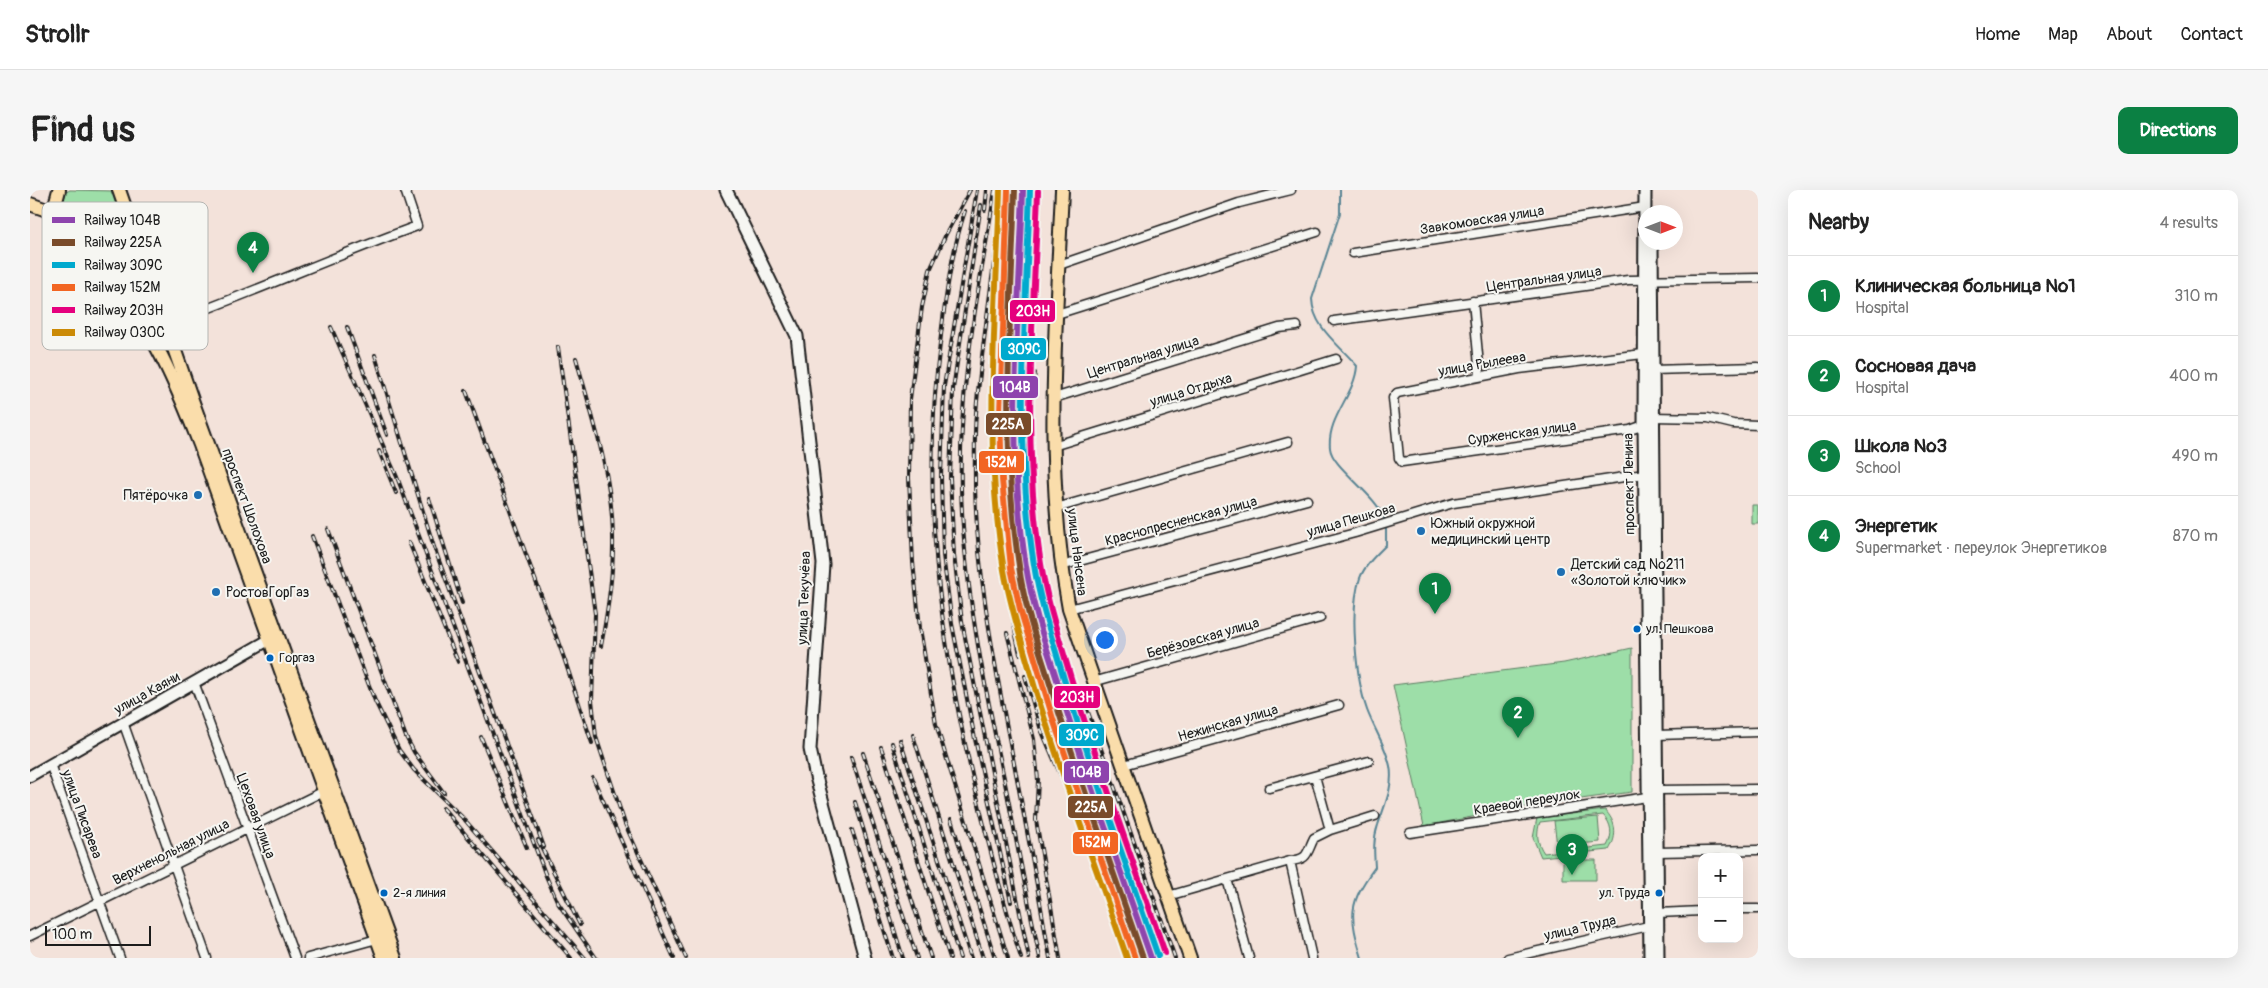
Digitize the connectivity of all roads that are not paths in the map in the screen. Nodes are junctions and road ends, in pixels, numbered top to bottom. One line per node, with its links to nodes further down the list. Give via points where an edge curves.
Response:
1 (119, 190): 8 (main road, проспект Шолохова)
2 (405, 190): 22 (street, via 417,226 360,246)
3 (726, 190): 84 (main road, улица Текучёва, via 797,336 823,564 810,749)
4 (1062, 190): 18 (main road, улица Нансена)
5 (1291, 190): 18 (street, via 1239,203)
6 (1646, 190): 10 (main road, проспект Ленина)
7 (1653, 190): 11 (main road, проспект Ленина)
8 (123, 202)
9 (30, 204): 12 (main road, проспект Шолохова)
10 (1648, 205)
11 (1650, 205)
12 (42, 209)
13 (1638, 212): 17 (street, Завкомовская улица)
14 (1317, 232): 23 (street)
15 (1648, 250): 20 (main road, проспект Ленина)
16 (1651, 250): 20 (main road, проспект Ленина)
17 (1353, 253)
18 (1059, 265): 23 (main road, улица Нансена)
19 (1758, 278): 20 (street, Центральная улица)
20 (1648, 279): 21 (street, Центральная улица); 28 (main road, проспект Ленина); 31 (main road, проспект Ленина)
21 (1473, 301): 24 (street, Центральная улица); 32 (street)
22 (208, 309)
23 (1057, 314): 33 (main road, улица Нансена)
24 (1334, 321)
25 (1297, 326): 33 (street, Центральная улица, via 1279,328)
26 (157, 350): 45 (main road, проспект Шолохова, via 171,374 197,438)
27 (175, 350): 45 (main road, проспект Шолохова)
28 (1643, 354): 32 (street, улица Рылеева); 34 (main road, проспект Ленина)
29 (1336, 359): 37 (street, улица Отдыха)
30 (1758, 367): 31 (street)
31 (1652, 370): 34 (main road, проспект Ленина)
32 (1480, 376): 38 (street, улица Рылеева, via 1397,393 1393,398)
33 (1054, 398): 37 (main road, улица Нансена)
34 (1648, 421): 35 (street, Сурженская улица, via 1708,418); 38 (street, Сурженская улица, via 1630,430); 39 (main road, проспект Ленина); 51 (main road, проспект Ленина)
35 (1758, 425)
36 (1288, 442): 41 (street)
37 (1053, 446): 41 (main road, улица Нансена)
38 (1402, 462)
39 (1644, 474): 43 (street, улица Пешкова, via 1453,503 1355,533); 60 (main road, проспект Ленина)
40 (1307, 500): 42 (street, Краснопресненская улица)
41 (1056, 508): 42 (main road, улица Нансена)
42 (1061, 566): 43 (main road, улица Нансена)
43 (1069, 608): 47 (main road, улица Нансена)
44 (1320, 618): 47 (street, Берёзовская улица)
45 (273, 637): 46 (street, улица Каяни); 59 (main road, проспект Шолохова); 83 (main road, проспект Шолохова)
46 (194, 682): 49 (street, улица Каяни); 62 (street, Цеховая улица)
47 (1093, 682): 54 (main road, улица Нансена)
48 (1339, 705): 54 (street, Нежинская улица)
49 (123, 722): 53 (street, улица Каяни); 68 (street)
50 (1758, 732): 51 (street)
51 (1656, 735): 60 (main road, проспект Ленина)
52 (1369, 761): 56 (street)
53 (50, 764): 55 (street, улица Каяни); 71 (street, улица Писарева)
54 (1124, 765): 70 (main road, улица Нансена)
55 (30, 776)
56 (1315, 776): 57 (street); 63 (street)
57 (1269, 788)
58 (1758, 789): 60 (street, Краевой переулок)
59 (324, 791): 62 (street, Верхненольная улица); 77 (main road, проспект Шолохова)
60 (1652, 794): 64 (street, Краевой переулок); 66 (main road, проспект Ленина); 75 (main road, проспект Ленина)
61 (1375, 816): 63 (street)
62 (247, 828): 68 (street, Верхненольная улица); 80 (street, Цеховая улица)
63 (1330, 830): 67 (street, via 1314,838 1303,860)
64 (1410, 833)
65 (1758, 850): 66 (street)
66 (1658, 852): 75 (main road, проспект Ленина)
67 (1290, 861): 69 (street); 87 (street)
68 (174, 865): 71 (street, Верхненольная улица); 79 (street)
69 (1227, 879): 70 (street); 86 (street)
70 (1168, 896): 85 (main road, улица Нансена)
71 (100, 902): 76 (street, Верхненольная улица); 78 (street, улица Писарева)
72 (1758, 908): 73 (street)
73 (1743, 909)
74 (1698, 912): 75 (street, улица Труда)
75 (1655, 921): 88 (street, улица Труда); 89 (main road, проспект Ленина); 90 (main road, проспект Ленина)
76 (30, 936)
77 (377, 939): 81 (street); 82 (main road, проспект Шолохова)
78 (120, 958)
79 (206, 958)
80 (295, 958)
81 (308, 958)
82 (384, 958)
83 (395, 958)
84 (865, 958)
85 (1190, 958)
86 (1249, 958)
87 (1312, 958)
88 (1508, 958)
89 (1650, 958)
90 (1658, 958)

